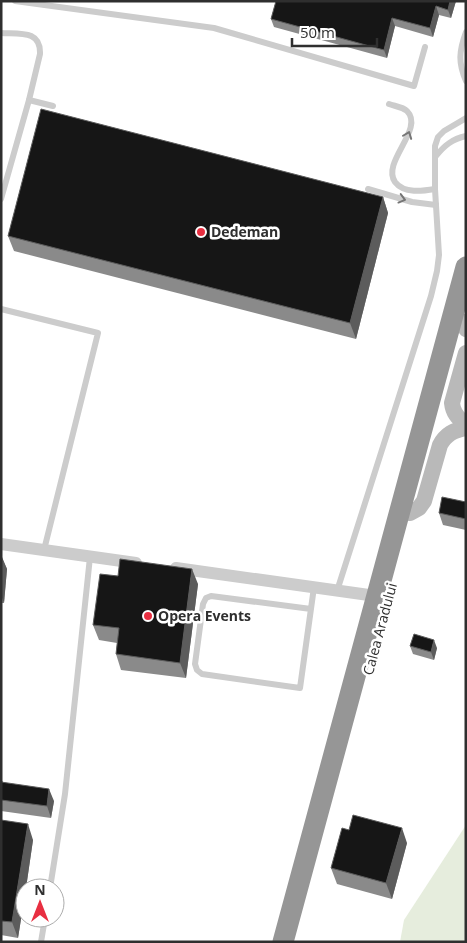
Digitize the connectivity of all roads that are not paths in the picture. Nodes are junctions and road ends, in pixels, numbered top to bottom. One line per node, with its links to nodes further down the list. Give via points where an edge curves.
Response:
1 (15, 1): 4 (lane, via 214,28 414,86)
2 (466, 32): 5 (lane)
3 (1, 33): 8 (lane, via 32,36 38,41 40,54)
4 (425, 47)
5 (460, 57): 6 (lane); 7 (lane)
6 (466, 62)
7 (466, 81)
8 (28, 100): 10 (lane); 16 (lane)
9 (389, 104): 15 (lane, one-way to 9, via 405,189 397,185 392,176 394,163 412,124 406,109)
10 (53, 106)
11 (466, 118): 13 (lane, via 438,137)
12 (466, 136): 13 (lane, via 451,142)
13 (436, 156): 15 (lane)
14 (368, 190): 17 (lane, one-way to 17)
15 (435, 190): 17 (lane)
16 (1, 199)
17 (436, 205): 30 (lane, via 437,271)
18 (466, 267): 31 (highway, Calea Aradului)
19 (1, 308): 25 (lane, via 98,333)
20 (465, 323): 23 (highway, Calea Aradului)
21 (466, 352): 22 (street, via 452,403 453,410)
22 (466, 426): 23 (street, via 443,438 424,501)
23 (410, 513): 37 (highway, Calea Aradului)
24 (1, 544): 25 (street)
25 (44, 550): 26 (street)
26 (90, 557): 27 (street); 33 (lane, via 65,794)
27 (149, 565)
28 (168, 567): 29 (street, Calea Aradului)
29 (314, 588): 30 (street, Calea Aradului); 32 (lane)
30 (337, 591): 31 (street, Calea Aradului)
31 (376, 596): 36 (highway, Calea Aradului)
32 (312, 609): 32 (lane, via 300,688 202,674 197,670 195,664 206,598 212,596)
33 (52, 878)
34 (43, 928): 35 (lane)
35 (41, 942)
36 (283, 942)
37 (297, 942)

